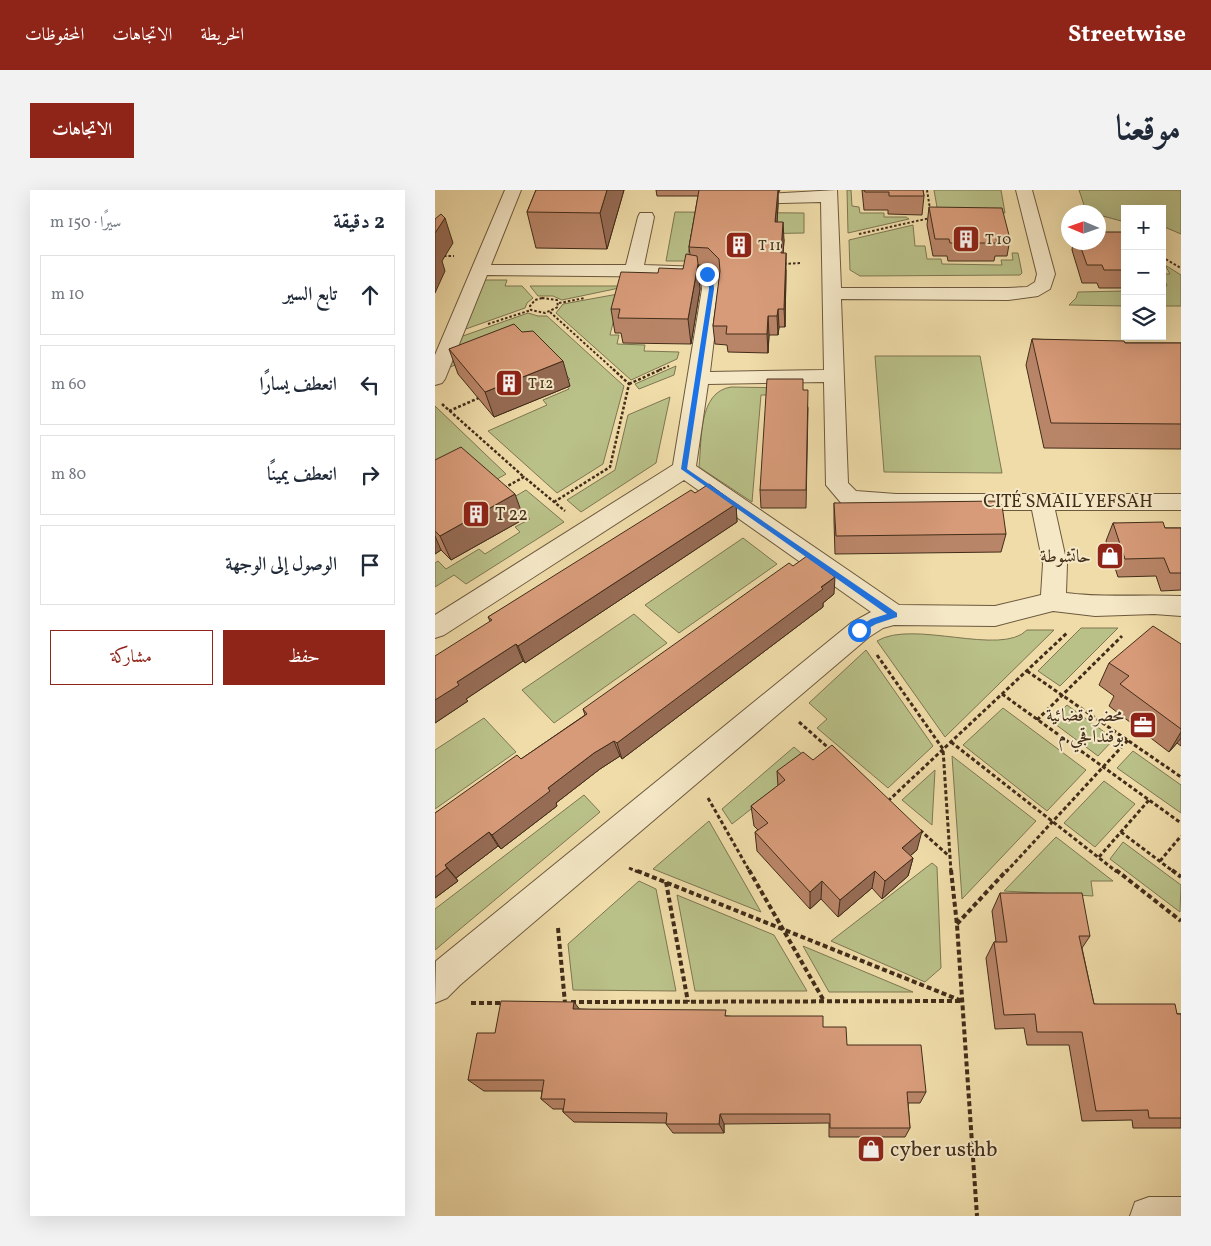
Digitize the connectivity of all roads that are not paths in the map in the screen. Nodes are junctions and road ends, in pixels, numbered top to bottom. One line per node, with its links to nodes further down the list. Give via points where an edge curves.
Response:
1 (513, 190): 6 (street)
2 (1024, 190): 8 (street, via 1047,274 1044,285 1031,292)
3 (829, 194): 4 (street); 8 (street, CITÉ SMAIL YEFSAH)
4 (720, 199)
5 (645, 217): 7 (street)
6 (479, 270): 7 (street); 11 (street)
7 (633, 270): 10 (street, via 695,270 710,278)
8 (831, 293): 9 (street, CITÉ SMAIL YEFSAH)
9 (833, 376): 10 (street); 13 (street, CITÉ SMAIL YEFSAH, via 837,485 850,498 896,502)
10 (699, 378): 12 (street)
11 (435, 379)
12 (684, 469): 17 (street); 18 (street)
13 (1042, 501): 14 (street, CITÉ SMAIL YEFSAH); 15 (street, via 1055,564)
14 (1181, 502)
15 (1053, 601): 16 (street, via 1095,606); 17 (street, via 995,616)
16 (1168, 605)
17 (894, 615): 19 (street, via 859,630)
18 (435, 628)
19 (435, 986)
20 (1149, 1216): 21 (street)
21 (1181, 1216)

